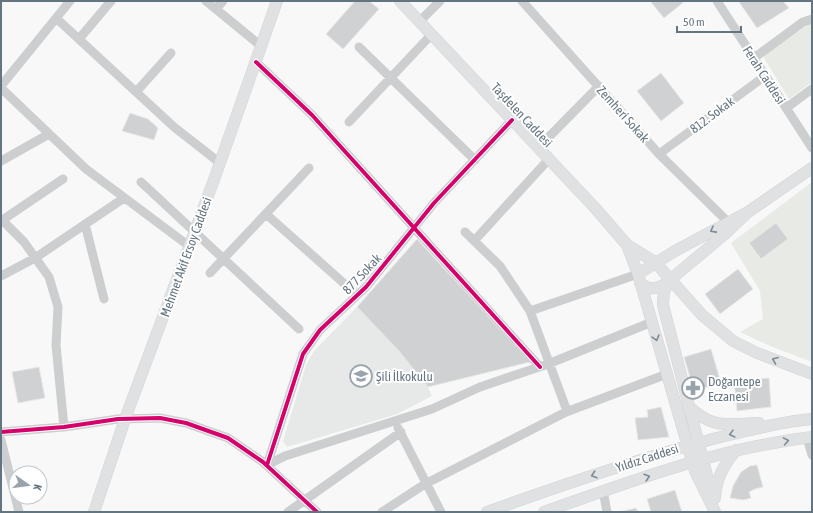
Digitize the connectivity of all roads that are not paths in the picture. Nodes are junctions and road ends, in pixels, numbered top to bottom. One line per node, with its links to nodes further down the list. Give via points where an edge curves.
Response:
1 (70, 1): 11 (street)
2 (111, 1): 15 (street)
3 (206, 1): 10 (street)
4 (223, 1): 10 (street)
5 (277, 1): 16 (main road, Mehmet Akif Ersoy Caddesi)
6 (400, 1): 13 (main road, Taşdelen Caddesi)
7 (440, 1): 13 (street)
8 (522, 1): 23 (street, Zemheri Sokak)
9 (717, 1): 19 (street, Ferah Caddesi)
10 (216, 9): 16 (street)
11 (56, 18): 15 (street); 24 (street)
12 (812, 19): 19 (street, via 803,22)
13 (419, 22): 14 (main road, Taşdelen Caddesi)
14 (431, 35): 22 (street); 28 (main road, Taşdelen Caddesi)
15 (79, 39): 26 (street)
16 (261, 46): 20 (main road, Mehmet Akif Ersoy Caddesi)
17 (359, 47): 22 (street)
18 (171, 53): 26 (street)
19 (754, 58): 21 (street, Ferah Caddesi)
20 (256, 62): 37 (main road, Mehmet Akif Ersoy Caddesi); 48 (street, via 312,115)
21 (765, 76): 27 (street, Ferah Caddesi); 33 (street, 812. Sokak)
22 (390, 78): 29 (street); 35 (street)
23 (599, 86): 31 (street); 33 (street, Zemheri Sokak)
24 (1, 87): 30 (street)
25 (812, 89): 27 (street)
26 (136, 92): 37 (street, via 174,128)
27 (786, 108): 32 (street, Ferah Caddesi)
28 (512, 120): 31 (main road, Taşdelen Caddesi); 35 (street, 877.Sokak)
29 (349, 122)
30 (49, 134): 36 (street); 42 (street, via 86,169)
31 (538, 148): 34 (main road, Taşdelen Caddesi)
32 (812, 148)
33 (659, 154): 46 (street, Zemheri Sokak)
34 (549, 159): 51 (street); 52 (main road, Taşdelen Caddesi)
35 (476, 160): 48 (street, 877.Sokak, via 434,203)
36 (1, 161)
37 (220, 163): 49 (main road, Mehmet Akif Ersoy Caddesi)
38 (309, 168): 44 (street)
39 (812, 168): 43 (main road)
40 (63, 178): 45 (street)
41 (141, 182): 49 (street)
42 (124, 198): 47 (street); 53 (street)
43 (748, 212): 46 (main road); 60 (main road)
44 (266, 214): 55 (street); 61 (street)
45 (2, 220): 54 (street, via 24,242)
46 (728, 222): 56 (main road, one-way to 56)
47 (85, 224): 54 (street); 62 (street)
48 (414, 228): 61 (street, 877.Sokak); 66 (street)
49 (195, 231): 53 (main road, Mehmet Akif Ersoy Caddesi); 55 (street)
50 (465, 232): 51 (street)
51 (474, 241): 63 (street, via 500,266)
52 (627, 245): 56 (main road); 59 (main road)
53 (190, 246): 71 (main road, Mehmet Akif Ersoy Caddesi)
54 (35, 258): 58 (street); 74 (street, via 49,277 58,307 56,345)
55 (224, 259): 57 (street); 65 (street)
56 (655, 262): 59 (main road); 60 (main road)
57 (210, 273)
58 (1, 276)
59 (639, 278): 60 (main road, via 650,288 658,288); 63 (street); 64 (main road)
60 (669, 281): 68 (main road, one-way to 60, via 733,341 702,315); 69 (main road, via 663,296 663,305)
61 (357, 295): 84 (street, 877.Sokak, via 320,330 304,354)
62 (104, 299)
63 (530, 312): 66 (street)
64 (652, 322): 66 (street); 67 (main road, one-way to 67)
65 (299, 328)
66 (544, 365): 70 (street); 73 (street)
67 (667, 374): 70 (street); 80 (main road)
68 (812, 374)
69 (688, 406): 72 (main road, via 700,417 714,423); 79 (main road)
70 (566, 411): 85 (street)
71 (125, 419): 74 (street); 84 (street, via 160,418 186,424 228,438); 90 (main road, Mehmet Akif Ersoy Caddesi)
72 (807, 420): 79 (main road, Yıldız Caddesi, one-way to 79, via 758,428)
73 (395, 421): 76 (street); 84 (street, via 285,456)
74 (64, 427): 75 (street)
75 (1, 432)
76 (401, 432): 85 (street); 87 (street)
77 (809, 437): 81 (main road, Yıldız Caddesi, one-way to 77); 82 (street)
78 (1, 440): 89 (street)
79 (698, 443): 80 (main road, Yıldız Caddesi); 83 (main road)
80 (687, 445): 83 (main road); 95 (main road, Yıldız Caddesi, one-way to 95)
81 (736, 450): 83 (main road, Yıldız Caddesi); 88 (main road, via 719,475 715,487)
82 (812, 455)
83 (697, 460): 86 (main road, Yıldız Caddesi, one-way to 83); 88 (main road)
84 (267, 465): 87 (street)
85 (427, 483): 93 (street); 94 (street)
86 (603, 490): 96 (main road, Yıldız Caddesi); 97 (street)
87 (304, 500): 91 (street); 92 (street)
88 (715, 509)
89 (18, 512)
90 (94, 512)
91 (288, 512)
92 (317, 512)
93 (382, 512)
94 (441, 512)
95 (487, 512)
96 (544, 512)
97 (607, 512)

